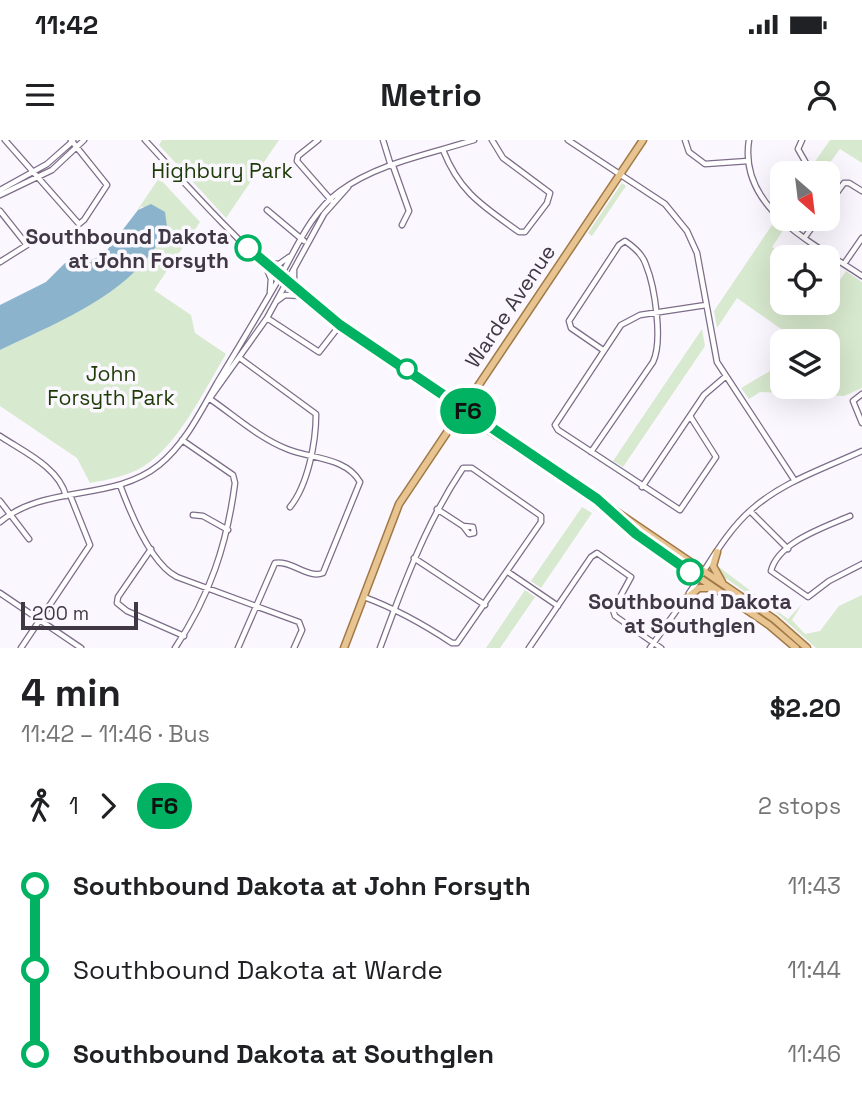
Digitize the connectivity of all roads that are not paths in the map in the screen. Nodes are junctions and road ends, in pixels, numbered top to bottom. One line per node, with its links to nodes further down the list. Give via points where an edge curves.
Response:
1 (5, 140): 19 (street)
2 (84, 140): 13 (street)
3 (145, 140): 33 (street)
4 (318, 140): 23 (street, via 297,161)
5 (383, 140): 17 (street)
6 (474, 140): 14 (street)
7 (492, 140): 14 (street, via 503,158 550,193 527,231 519,232 469,195 454,177)
8 (568, 140): 18 (street)
9 (643, 140): 18 (main road, Warde Avenue)
10 (685, 140): 15 (street, via 693,156 705,164)
11 (749, 140): 15 (street)
12 (802, 140): 16 (street, via 798,149)
13 (74, 143): 19 (street); 19 (street, via 107,185 83,222 73,221)
14 (443, 150): 17 (street)
15 (748, 161): 28 (street, via 755,187 767,206)
16 (805, 161)
17 (392, 166): 23 (street, via 349,186); 26 (street, via 409,211)
18 (620, 174): 42 (street, via 664,204 687,231 697,253); 50 (main road, Warde Avenue)
19 (35, 176): 22 (street)
20 (840, 188): 21 (street, via 849,183)
21 (862, 191)
22 (0, 193)
23 (331, 201): 30 (street); 35 (street)
24 (267, 210): 30 (street)
25 (0, 211): 32 (street, via 27,246)
26 (402, 225)
27 (809, 231): 28 (street)
28 (805, 237): 34 (street)
29 (862, 238): 34 (street)
30 (302, 240): 31 (street)
31 (292, 254): 33 (street, via 279,264); 37 (street)
32 (0, 262)
33 (264, 263): 37 (street); 39 (street, via 271,279)
34 (844, 264): 36 (street)
35 (295, 266): 38 (street); 40 (street, via 294,281)
36 (862, 276)
37 (280, 277): 38 (street); 39 (street)
38 (286, 282): 40 (street); 41 (street)
39 (270, 295): 47 (street)
40 (303, 297): 41 (street, via 285,295); 45 (street)
41 (274, 304): 44 (street)
42 (706, 305): 43 (street); 49 (street, via 713,347)
43 (655, 313): 46 (street, via 627,321); 46 (street, via 647,267 634,247 623,241 569,321 571,328); 62 (street, via 656,355)
44 (267, 318): 45 (street, via 320,352); 48 (street)
45 (340, 325): 53 (street)
46 (603, 350): 62 (street, via 555,425)
47 (235, 355): 48 (street); 52 (street)
48 (241, 360): 52 (street); 63 (street, via 314,410)
49 (725, 377): 55 (street, via 708,390); 64 (street)
50 (472, 393): 53 (main road); 54 (main road, Warde Avenue); 56 (main road)
51 (862, 394): 57 (street, via 853,401)
52 (210, 399): 60 (street); 63 (street, via 272,441)
53 (446, 399): 54 (street); 58 (main road, via 452,411)
54 (461, 409): 56 (main road); 58 (main road, Warde Avenue)
55 (690, 416): 66 (street); 66 (street, via 716,457 684,507 674,509)
56 (476, 419): 58 (main road); 85 (main road)
57 (862, 423)
58 (451, 424): 89 (main road, Warde Avenue, via 399,504)
59 (0, 436): 67 (street, via 52,472)
60 (182, 440): 65 (street, via 152,471); 77 (street, via 234,477)
61 (862, 451): 64 (street)
62 (591, 452): 66 (street)
63 (310, 455): 69 (street, via 298,498); 93 (street, via 343,467 359,484 323,573 316,575 277,562)
64 (795, 481): 71 (street)
65 (121, 485): 67 (street); 79 (street)
66 (642, 487)
67 (68, 495): 72 (street); 95 (street, via 90,545)
68 (0, 501): 72 (street)
69 (290, 507)
70 (437, 509): 76 (street); 82 (street); 84 (street, via 462,470 469,467 539,513 541,522)
71 (750, 511): 80 (street); 81 (street)
72 (10, 514): 75 (street); 78 (street)
73 (194, 515): 77 (street)
74 (850, 516): 80 (street)
75 (0, 522)
76 (463, 526)
77 (228, 530): 87 (street)
78 (29, 539)
79 (151, 549): 87 (street, via 170,573); 96 (street, via 117,603)
80 (788, 549): 83 (street, via 771,571 806,597)
81 (717, 552): 85 (street); 86 (main road, via 714,570)
82 (414, 558): 91 (street); 94 (street)
83 (862, 564)
84 (508, 572): 91 (street); 92 (street)
85 (702, 575): 86 (main road); 90 (street)
86 (721, 588): 90 (main road, via 699,588); 107 (main road); 108 (main road, via 782,625)
87 (209, 589): 93 (street); 96 (street)
88 (0, 593): 95 (street)
89 (362, 597): 94 (street); 103 (main road, Warde Avenue)
90 (683, 601): 97 (street)
91 (485, 605): 94 (street, via 455,644)
92 (558, 606): 97 (street, via 592,555 600,554 632,579 613,614); 105 (street)
93 (257, 607): 101 (street); 102 (street, via 301,624)
94 (395, 608): 104 (street)
95 (40, 620): 98 (street); 99 (street)
96 (184, 636): 100 (street)
97 (652, 645): 106 (street)
98 (21, 648)
99 (81, 648)
100 (176, 648)
101 (238, 648)
102 (295, 648)
103 (344, 648)
104 (380, 648)
105 (529, 648)
106 (661, 648)
107 (796, 648)
108 (807, 648)

